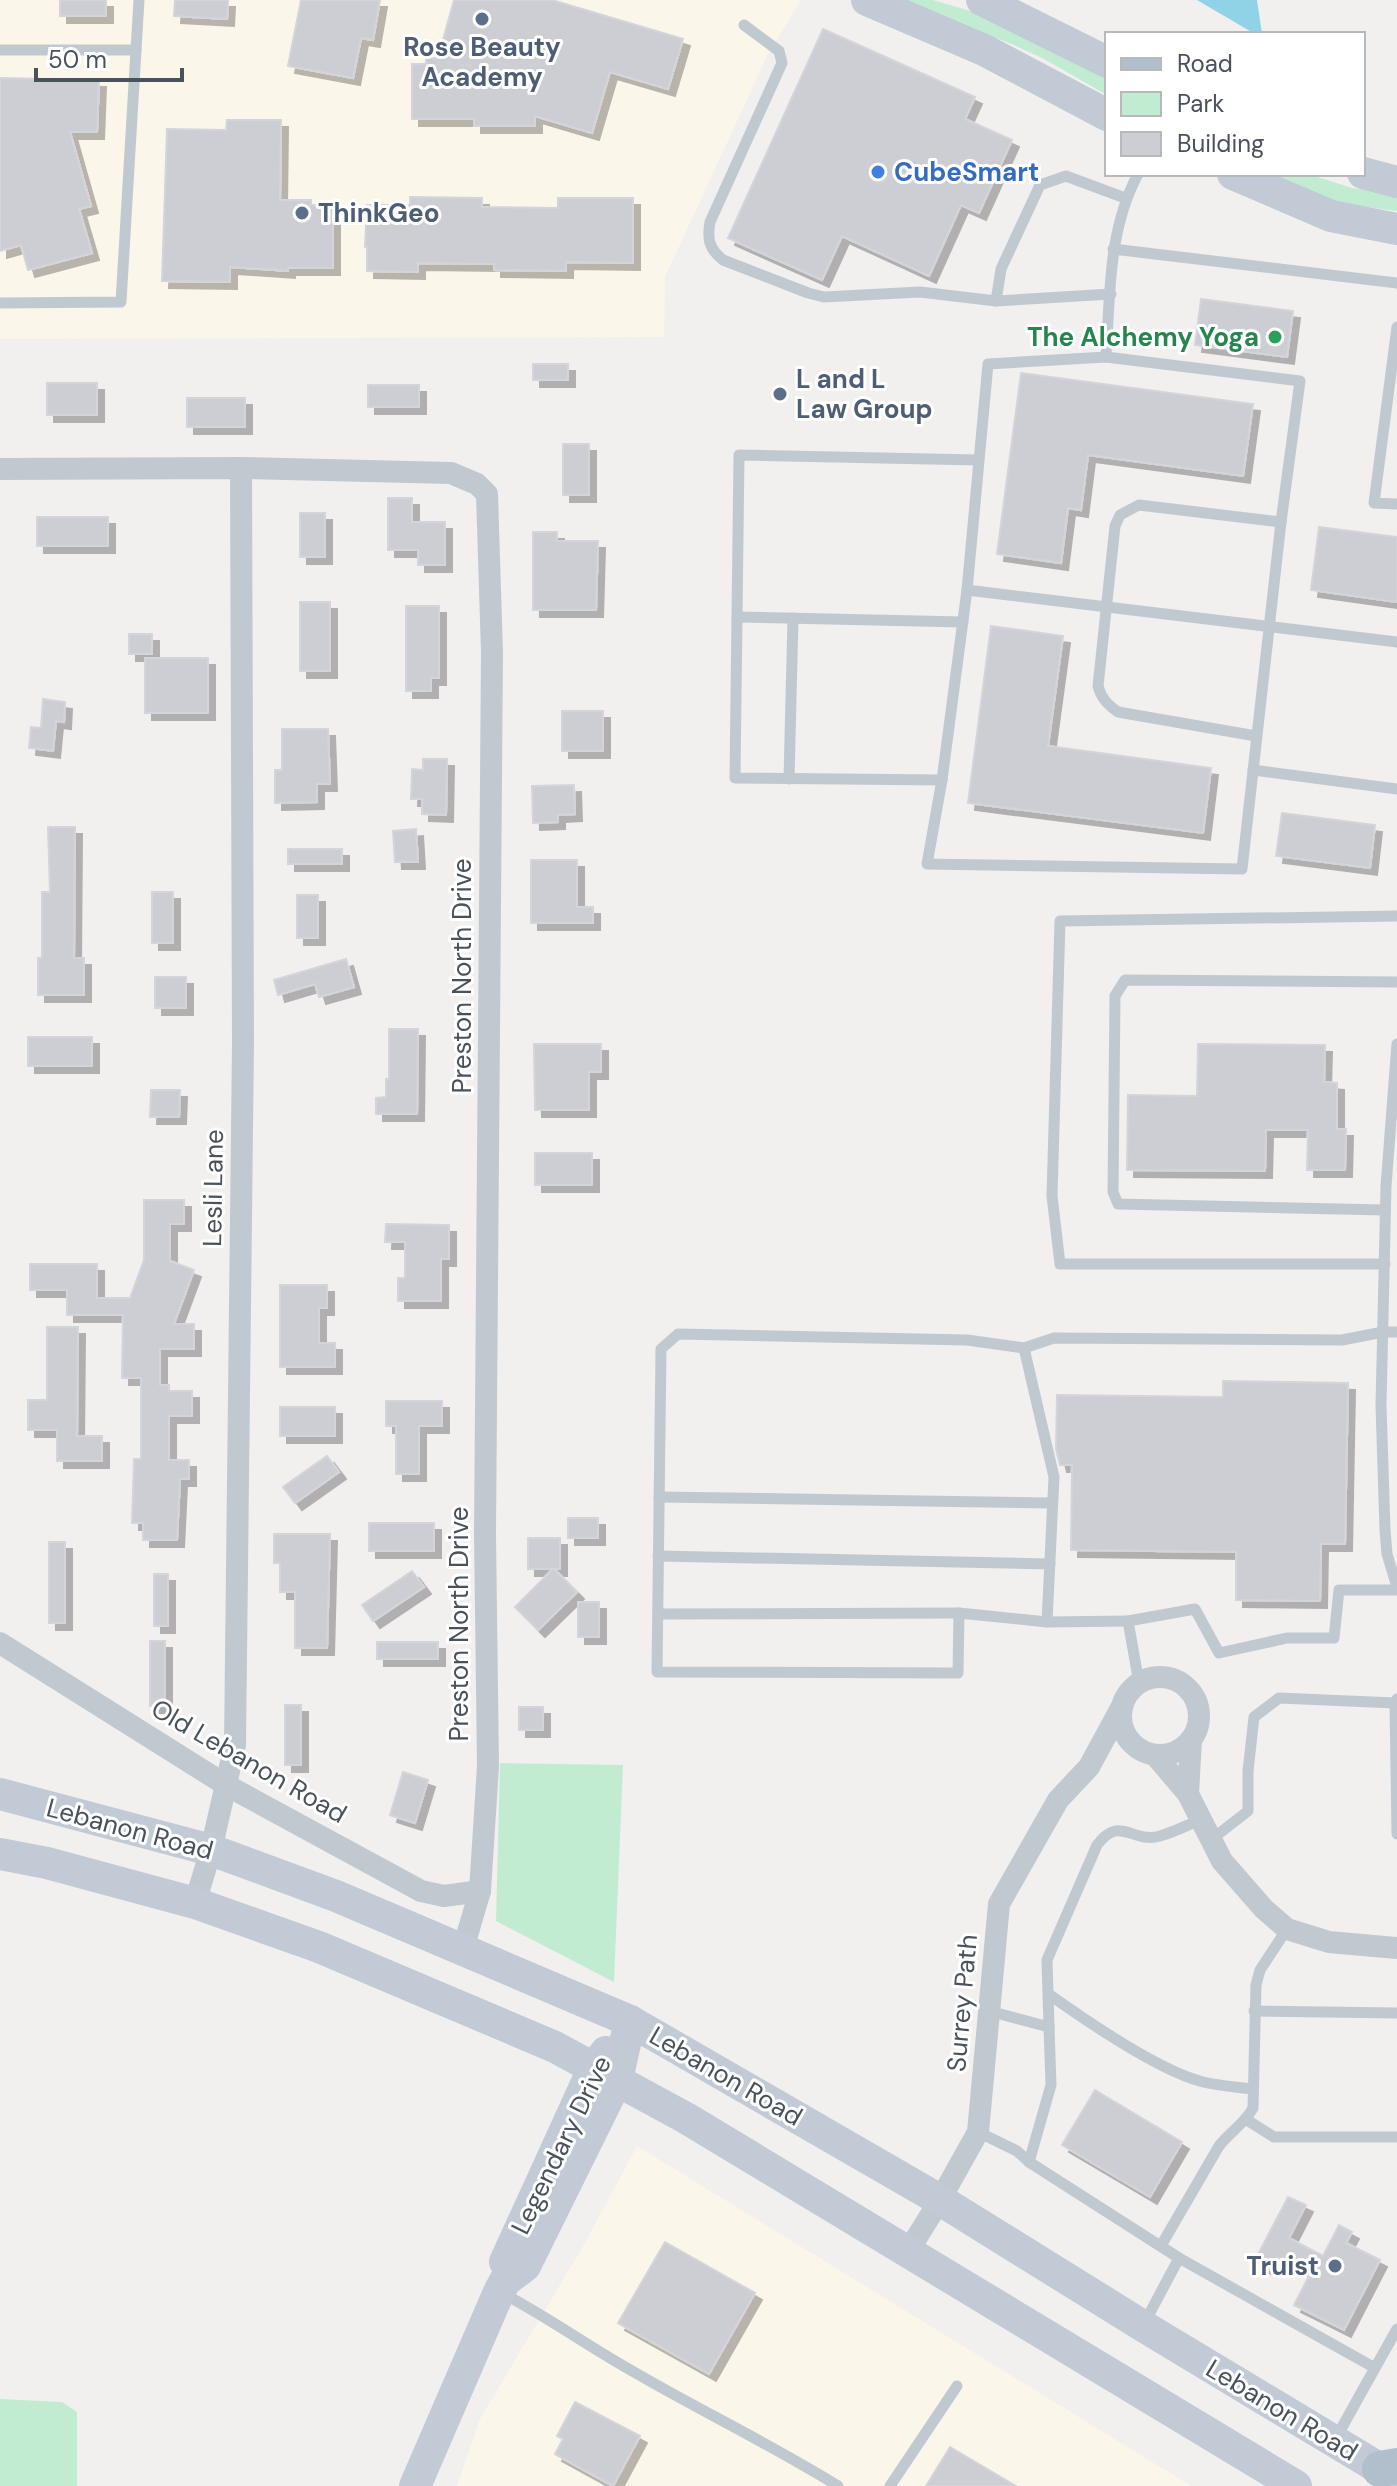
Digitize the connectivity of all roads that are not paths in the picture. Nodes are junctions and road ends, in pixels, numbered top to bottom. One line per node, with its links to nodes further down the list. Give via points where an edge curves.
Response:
1 (139, 0): 6 (lane)
2 (867, 0): 8 (main road, via 984,50)
3 (982, 0): 7 (main road)
4 (744, 25): 18 (lane, via 779,51 782,63 710,222 713,252 824,297 920,292)
5 (0, 50): 6 (lane)
6 (136, 50): 19 (lane, via 121,302)
7 (1105, 61)
8 (1105, 114)
9 (1365, 174): 12 (main road)
10 (1137, 176): 13 (lane)
11 (1238, 176): 14 (main road, via 1331,216)
12 (1397, 182)
13 (1125, 198): 15 (lane); 18 (lane, via 1066,176 1040,185 1001,269)
14 (1397, 229)
15 (1113, 249): 16 (lane); 17 (lane)
16 (1397, 283)
17 (1111, 294): 18 (lane); 21 (lane)
18 (996, 301)
19 (0, 303)
20 (1397, 328): 25 (lane, via 1374,503)
21 (1106, 357): 22 (lane, via 988,364); 26 (lane, via 1300,381)
22 (978, 460): 27 (lane); 29 (lane, via 739,455)
23 (241, 468): 24 (street, Preston North Drive); 64 (street, Lesli Lane, via 243,1042 235,1745); 72 (street, Preston North Drive, via 451,473 487,494 492,653 488,1766)
24 (0, 469)
25 (1397, 504)
26 (1281, 522): 28 (lane, via 1139,505 1127,509 1115,526); 32 (lane)
27 (967, 590): 28 (lane); 31 (lane)
28 (1107, 607): 32 (lane); 34 (lane, via 1098,686 1107,704 1118,712)
29 (737, 617): 30 (lane); 36 (lane, via 735,778)
30 (793, 618): 31 (lane); 36 (lane)
31 (963, 622): 37 (lane)
32 (1269, 626): 33 (lane); 34 (lane)
33 (1397, 642)
34 (1256, 736): 35 (lane)
35 (1253, 770): 37 (lane, via 1242,869 927,864); 38 (lane)
36 (789, 779): 37 (lane)
37 (942, 780)
38 (1397, 789)
39 (1397, 916): 44 (lane, via 1060,921 1052,1196 1060,1264)
40 (1397, 982): 43 (lane, via 1125,980 1115,996 1113,1192 1118,1204)
41 (1397, 1044): 42 (lane)
42 (1393, 1145): 43 (lane)
43 (1385, 1210): 44 (lane)
44 (1385, 1264): 45 (lane)
45 (1383, 1332): 46 (lane); 47 (lane, via 1342,1340 1054,1338); 52 (lane, via 1385,1530)
46 (1397, 1332)
47 (1024, 1348): 48 (lane, via 967,1340 678,1334 661,1349); 49 (lane, via 1054,1477)
48 (659, 1497): 49 (lane); 50 (lane)
49 (1052, 1503): 51 (lane)
50 (658, 1556): 51 (lane); 54 (lane)
51 (1050, 1564): 56 (lane)
52 (1397, 1589): 55 (lane, via 1339,1590 1334,1638 1287,1638 1219,1653 1195,1609)
53 (959, 1613): 54 (lane); 54 (lane, via 958,1673 657,1672); 56 (lane)
54 (658, 1614)
55 (1128, 1621): 56 (lane); 58 (lane)
56 (1047, 1622)
57 (0, 1643): 64 (street, Old Lebanon Road)
58 (1139, 1683): 60 (street, Surrey Path); 61 (street, via 1156,1677 1174,1679 1189,1690 1198,1706)
59 (1396, 1701): 68 (lane); 69 (lane, via 1279,1698 1254,1717 1248,1811)
60 (1121, 1708): 62 (street, via 1127,1738); 63 (street, Surrey Path)
61 (1191, 1740): 62 (street, Surrey Path, via 1177,1752); 66 (street)
62 (1145, 1751): 63 (street, Surrey Path); 66 (street)
63 (1089, 1767): 78 (street, Surrey Path, via 1058,1800 999,1904)
64 (226, 1785): 70 (street, Lesli Lane); 72 (street, Old Lebanon Road, via 421,1891 444,1896)
65 (0, 1794): 70 (main road, Lebanon Road)
66 (1188, 1794): 67 (street)
67 (1202, 1819): 69 (street); 77 (lane, via 1157,1837 1119,1829 1107,1832 1047,1960)
68 (1397, 1834)
69 (1212, 1839): 74 (street, via 1222,1861)
70 (211, 1850): 73 (street, Lesli Lane); 76 (main road, Lebanon Road)
71 (0, 1854): 73 (main road, Lebanon Road)
72 (480, 1891): 76 (street, Preston North Drive)
73 (195, 1903): 83 (main road, Lebanon Road, via 333,1952)
74 (1287, 1929): 75 (street, via 1329,1942); 79 (lane, via 1260,1970)
75 (1397, 1948)
76 (463, 1949): 81 (main road, Lebanon Road)
77 (1050, 1995): 82 (lane); 84 (lane, via 1183,2075)
78 (989, 2011): 82 (lane); 86 (street, Surrey Path)
79 (1254, 2011): 80 (lane); 84 (lane)
80 (1397, 2013)
81 (630, 2021): 83 (main road, Legendary Drive); 89 (main road, Lebanon Road)
82 (1049, 2027): 88 (lane, via 1051,2085)
83 (606, 2074): 91 (main road, Lebanon Road); 93 (main road, Legendary Drive, via 525,2266)
84 (1253, 2089): 85 (lane)
85 (1247, 2120): 87 (lane, via 1274,2137); 90 (lane, via 1219,2146)
86 (978, 2132): 88 (lane); 89 (street, Surrey Path)
87 (1397, 2137)
88 (1029, 2162): 90 (lane)
89 (940, 2200): 91 (street, Surrey Path); 94 (main road, Lebanon Road)
90 (1162, 2244): 92 (lane)
91 (907, 2253): 103 (main road, Lebanon Road)
92 (1179, 2258): 94 (lane); 96 (lane)
93 (502, 2286): 100 (main road, Legendary Drive); 101 (lane, via 634,2372)
94 (1143, 2326): 98 (main road, Lebanon Road)
95 (1397, 2329): 96 (lane)
96 (1375, 2368): 98 (lane)
97 (957, 2386): 102 (lane)
98 (1334, 2441): 99 (main road, Lebanon Road)
99 (1391, 2471)
100 (415, 2486)
101 (838, 2486)
102 (890, 2486)
103 (1296, 2486)

